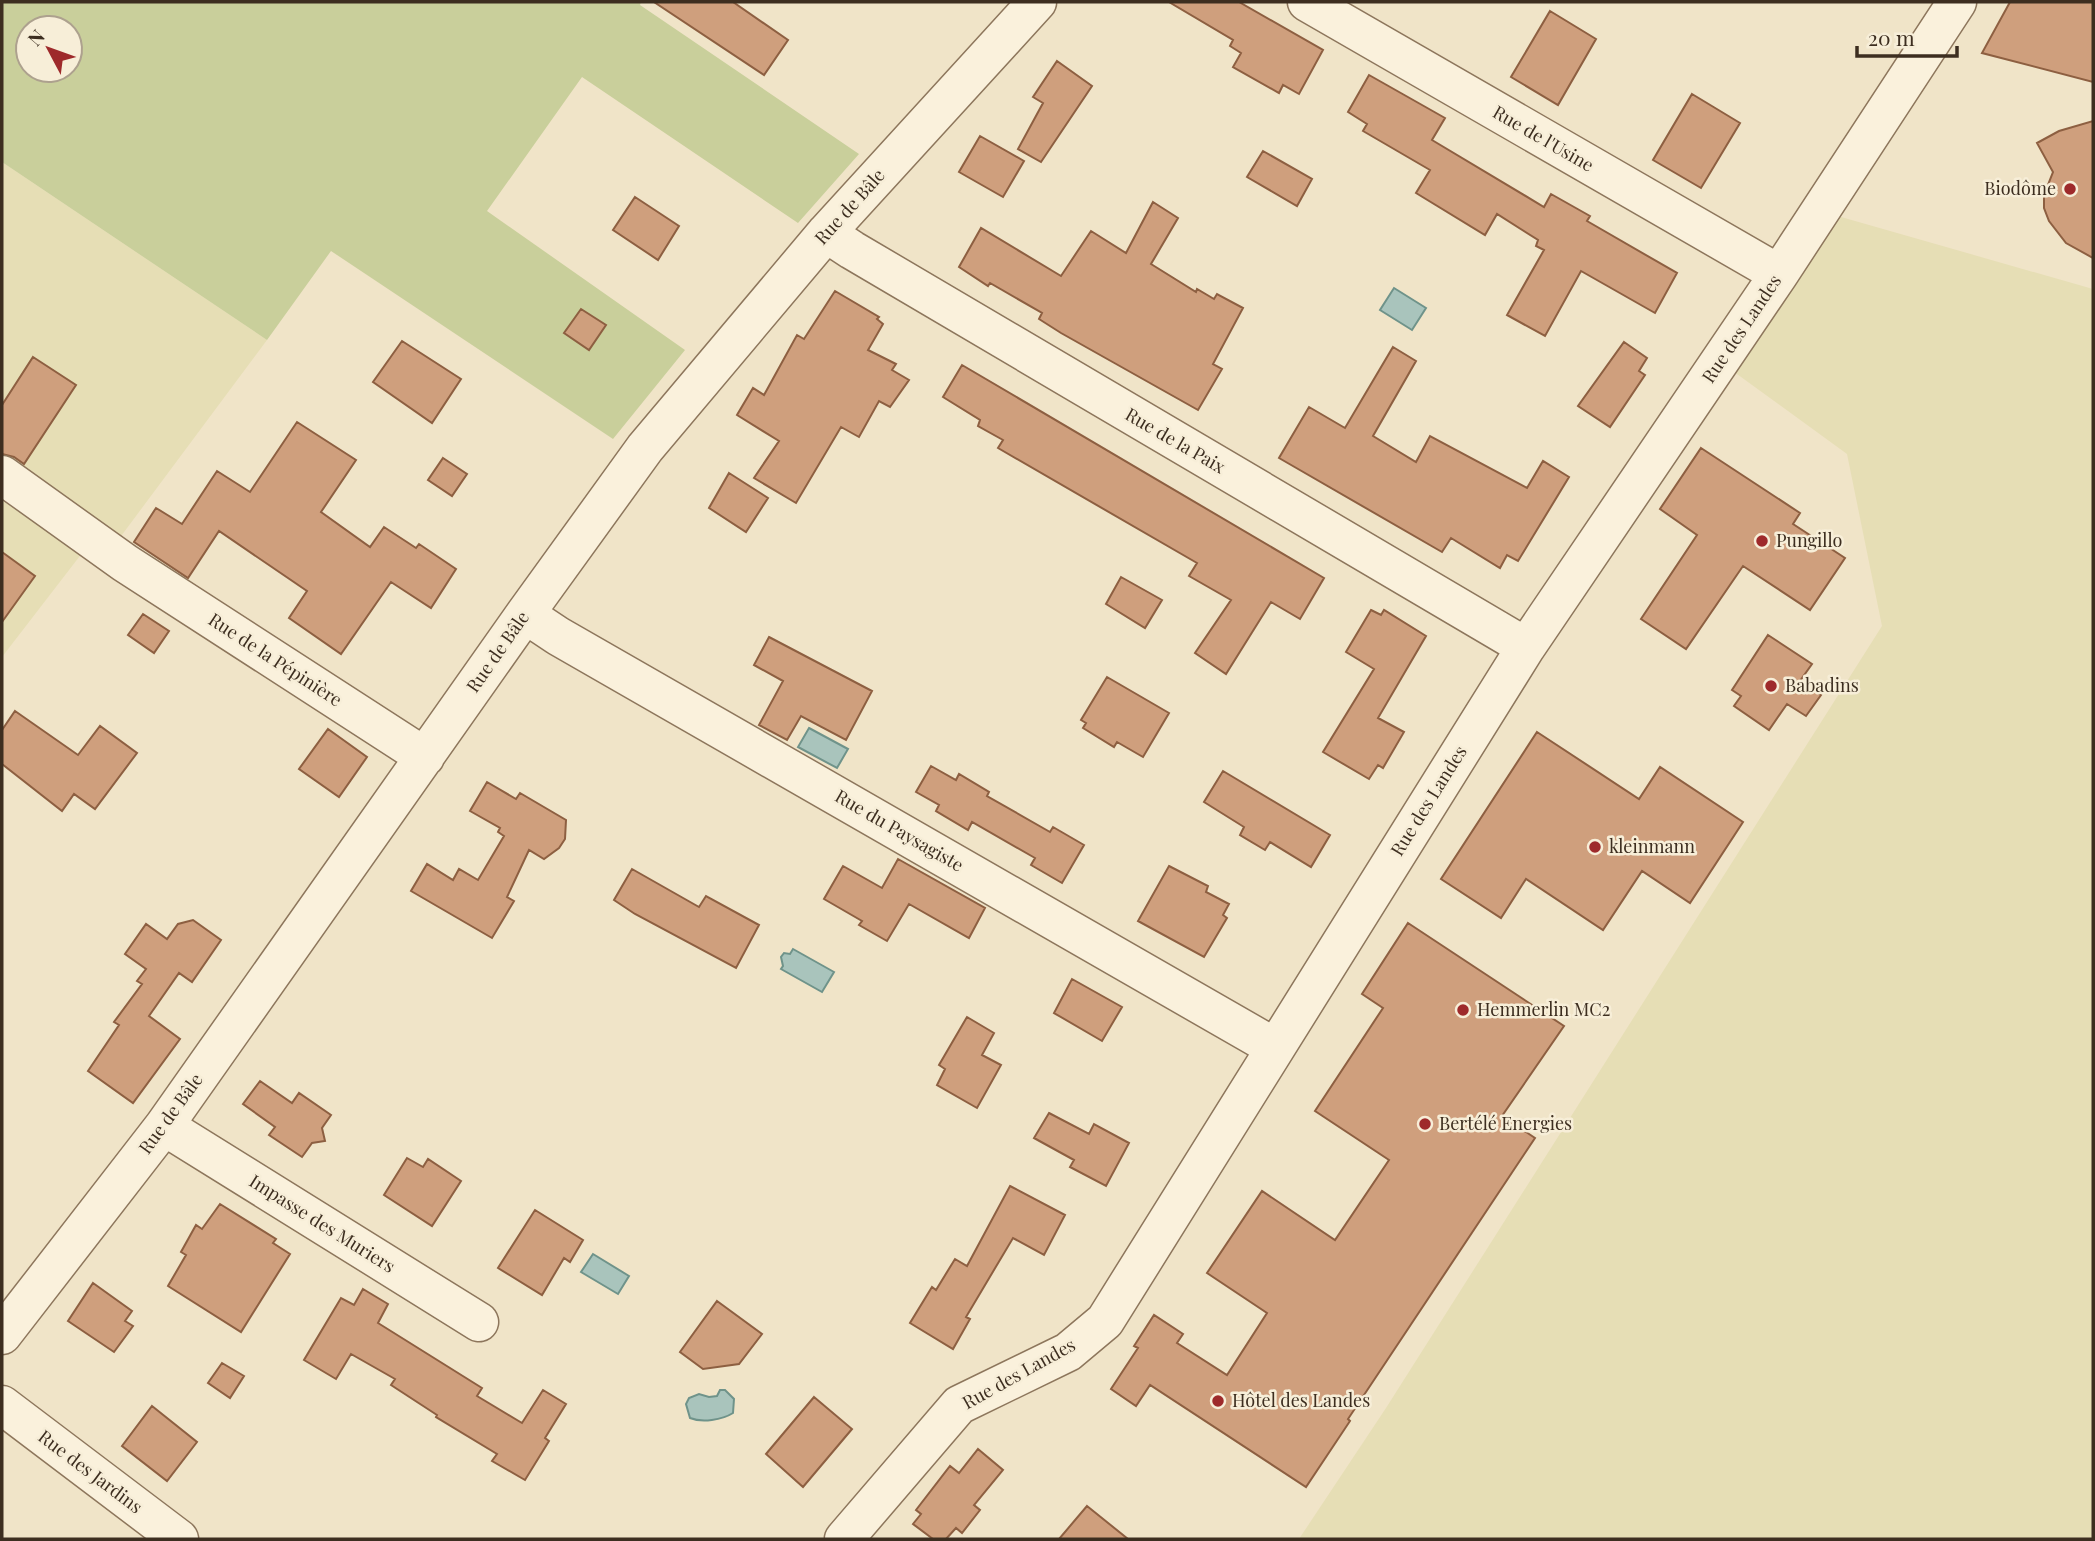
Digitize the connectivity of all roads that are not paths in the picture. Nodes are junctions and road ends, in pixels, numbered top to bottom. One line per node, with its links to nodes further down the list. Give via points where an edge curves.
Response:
1 (1037, 2): 4 (street, Rue de Bâle)
2 (1307, 2): 5 (street, Rue de l'Usine)
3 (1957, 2): 5 (street, Rue des Landes)
4 (826, 233): 7 (street, Rue de Bâle, via 645,449); 8 (street, Rue de la Paix)
5 (1779, 274): 8 (street, Rue des Landes)
6 (2, 475): 9 (street, Rue de la Pépinière, via 125,562)
7 (525, 614): 9 (street, Rue de Bâle); 10 (street, Rue du Paysagiste)
8 (1526, 647): 10 (street, Rue des Landes)
9 (425, 757): 11 (street, Rue de Bâle)
10 (1274, 1047): 16 (street, Rue des Landes, via 1105,1321 1068,1352 959,1405)
11 (164, 1126): 12 (street, Impasse des Muriers); 13 (street, Rue de Bâle)
12 (480, 1322)
13 (2, 1335)
14 (2, 1405): 15 (street, Rue des Jardins)
15 (179, 1539)
16 (844, 1539)

